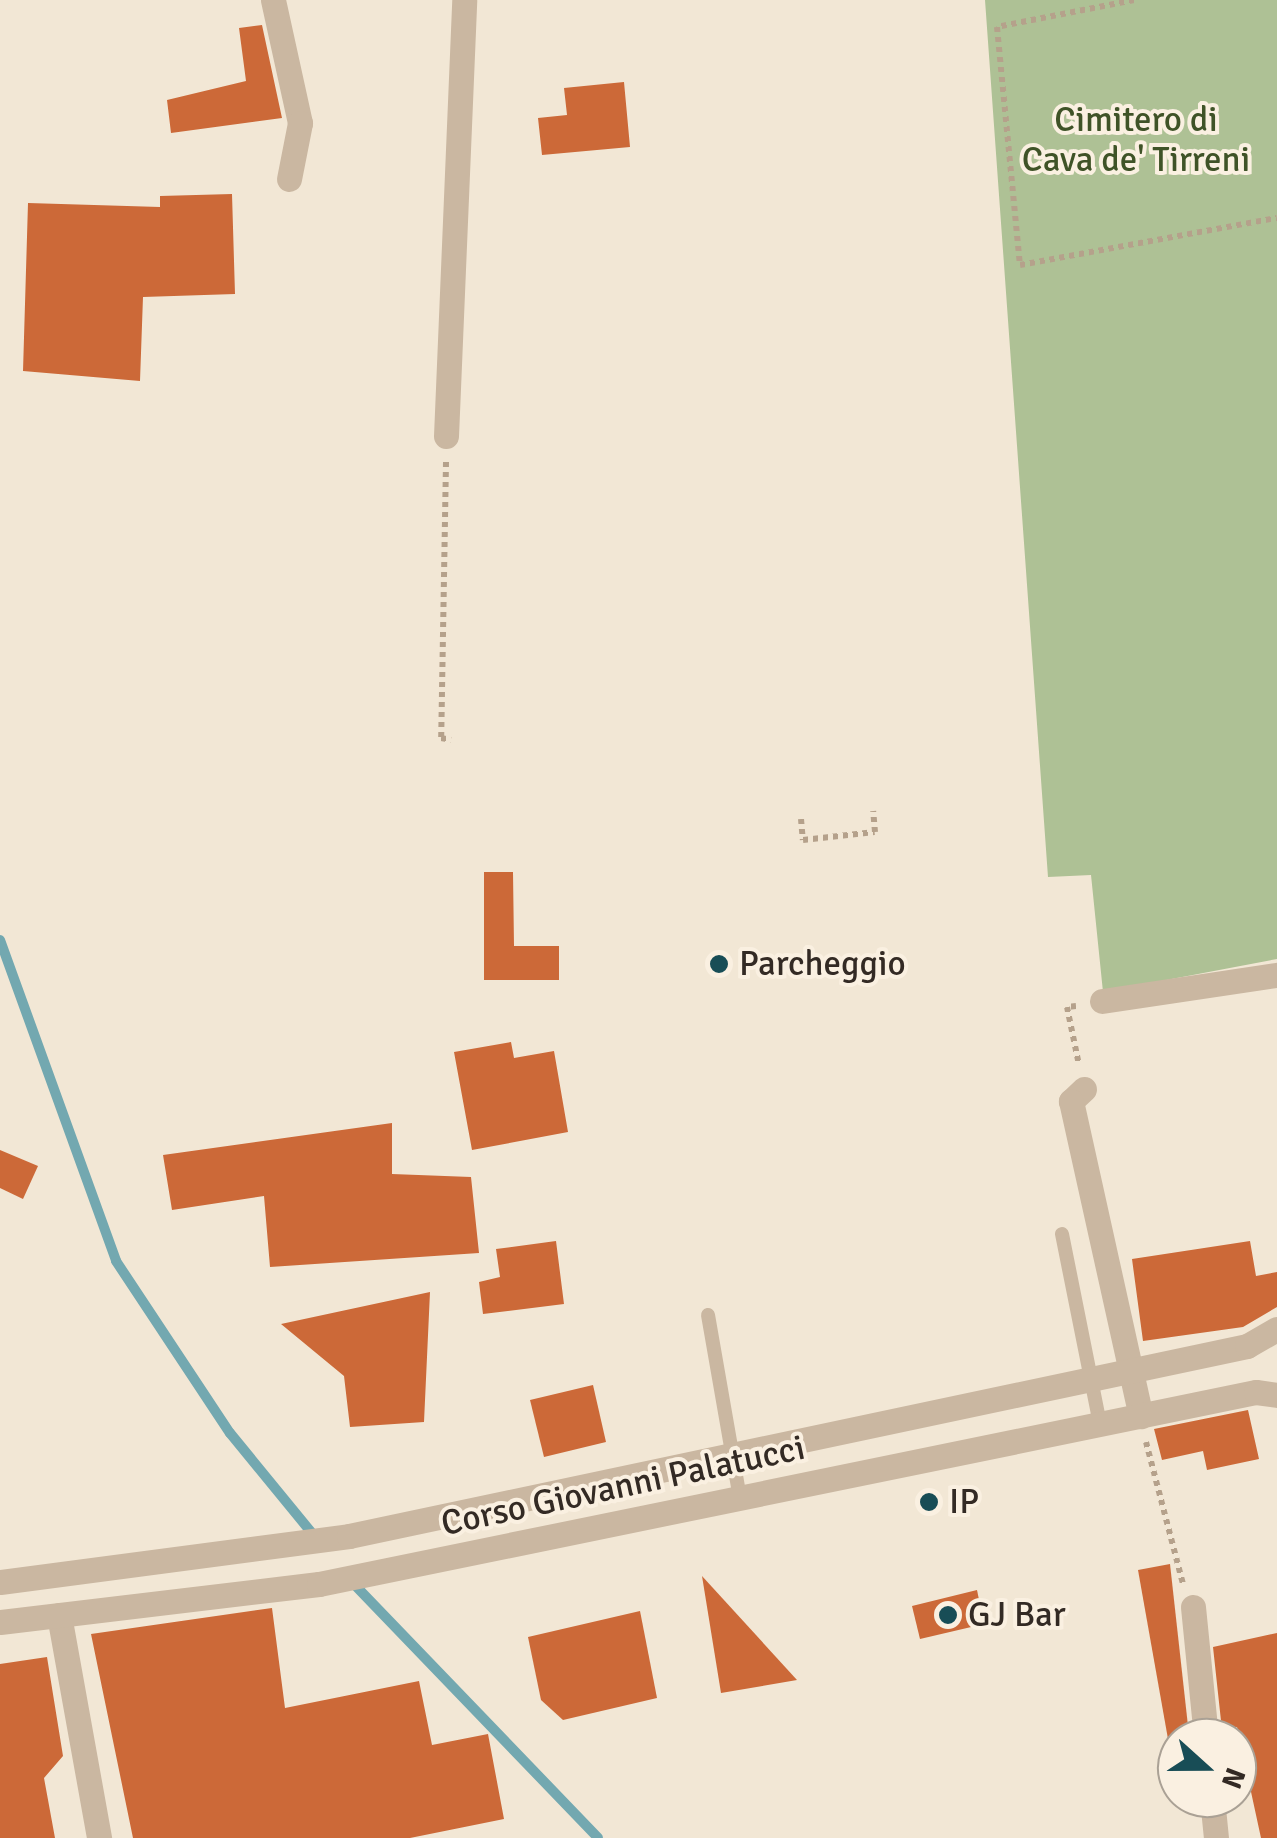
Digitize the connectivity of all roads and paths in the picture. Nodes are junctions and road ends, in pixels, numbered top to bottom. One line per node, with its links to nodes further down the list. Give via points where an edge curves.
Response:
1 (273, 0): 4 (street, via 300,123)
2 (464, 0): 6 (street)
3 (1134, 0): 5 (path, via 997,26 1020,265)
4 (289, 180)
5 (1277, 218)
6 (446, 436): 7 (path, via 442,738)
7 (451, 740)
8 (873, 811): 9 (path, via 875,832 803,840)
9 (801, 819)
10 (1277, 975): 11 (street)
11 (1102, 1001): 12 (path, via 1067,1008)
12 (1084, 1089): 17 (street, via 1071,1101)
13 (1062, 1234): 18 (lane)
14 (708, 1315): 22 (lane)
15 (1277, 1329): 16 (street, Corso Giovanni Palatucci)
16 (1247, 1346): 17 (street, Corso Giovanni Palatucci); 19 (street, Corso Giovanni Palatucci)
17 (1134, 1370): 18 (street, Corso Giovanni Palatucci); 20 (street)
18 (1092, 1380): 21 (lane); 22 (street, Corso Giovanni Palatucci)
19 (1266, 1394): 20 (street, Corso Giovanni Palatucci)
20 (1141, 1416): 21 (street, Corso Giovanni Palatucci); 30 (path, via 1167,1546)
21 (1100, 1424): 24 (street, Corso Giovanni Palatucci)
22 (735, 1453): 23 (street, Corso Giovanni Palatucci); 24 (lane)
23 (528, 1498): 25 (street, Corso Giovanni Palatucci); 26 (street)
24 (740, 1498): 26 (street, Corso Giovanni Palatucci)
25 (422, 1520): 27 (street); 28 (street, Corso Giovanni Palatucci)
26 (538, 1540): 27 (street, Corso Giovanni Palatucci)
27 (431, 1562): 31 (street, Corso Giovanni Palatucci, via 319,1584)
28 (53, 1577): 29 (street, Corso Giovanni Palatucci); 31 (street)
29 (0, 1582)
30 (1193, 1608): 33 (street)
31 (58, 1614): 32 (street, Corso Giovanni Palatucci); 34 (street)
32 (0, 1622)
33 (1204, 1718)
34 (100, 1838)

